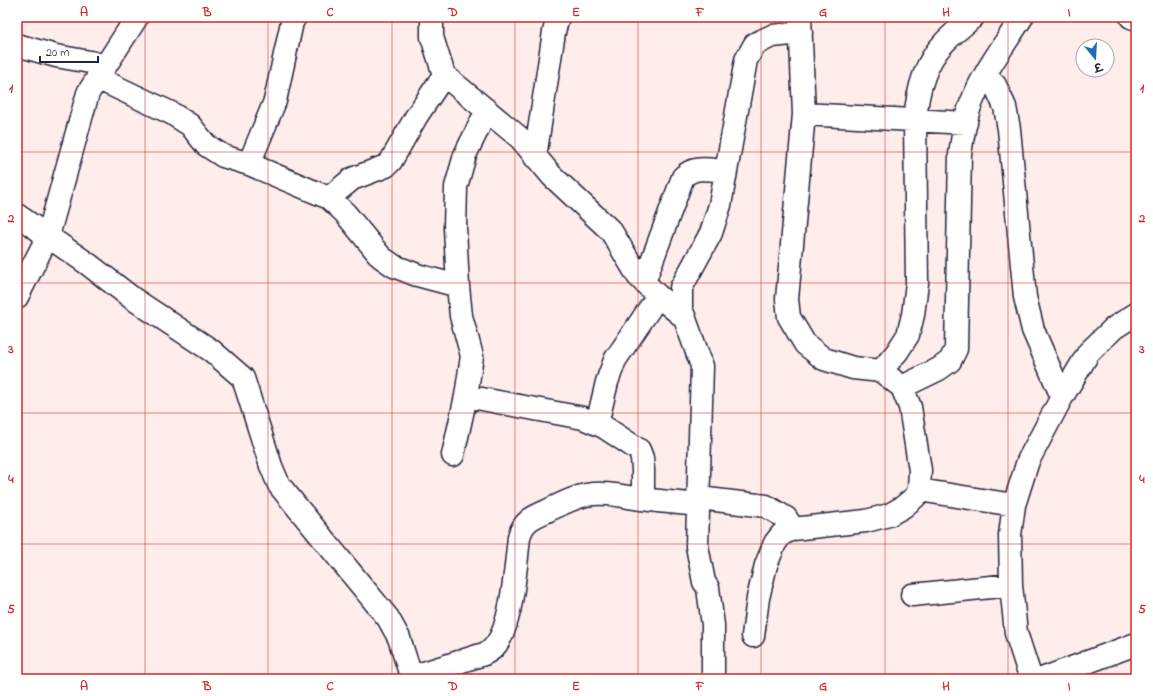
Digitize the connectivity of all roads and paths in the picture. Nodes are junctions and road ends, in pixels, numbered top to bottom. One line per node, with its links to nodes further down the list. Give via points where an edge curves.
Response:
1 (137, 17): 11 (street)
2 (295, 17): 19 (street, via 275,101)
3 (432, 17): 12 (street, via 432,37)
4 (558, 17): 18 (street)
5 (973, 17): 16 (street, via 943,44 929,63 916,102)
6 (1022, 17): 13 (street)
7 (1131, 17): 8 (street)
8 (1136, 19)
9 (800, 25): 15 (street); 20 (street, via 755,44 746,60)
10 (17, 45): 11 (street, via 90,62)
11 (101, 72): 19 (street, via 190,125 206,145 223,156); 23 (street, via 88,93)
12 (444, 75): 14 (street); 21 (street, via 391,161 386,166 352,179)
13 (984, 75): 17 (street, via 972,101); 32 (street, via 995,85 1005,107 1026,297 1033,330)
14 (487, 110): 18 (street, via 520,138); 24 (street, via 465,155 456,187)
15 (804, 114): 16 (street); 29 (street, via 787,299 789,317 805,344 824,359 853,368)
16 (914, 121): 17 (street); 29 (street, via 917,283 914,315 908,335)
17 (966, 124): 30 (street, via 960,154 956,350 950,361 939,369)
18 (536, 157): 25 (street, via 552,176 611,231 638,276)
19 (250, 164): 21 (street)
20 (726, 171): 25 (street, via 700,169 688,172 683,177); 28 (street, via 720,205 711,233 681,288 681,308)
21 (329, 198): 24 (street, via 345,213 381,257 394,266)
22 (17, 215): 23 (street)
23 (48, 236): 26 (street); 44 (street, via 132,298 212,351 243,378 270,466 279,485 388,618 399,638)
24 (458, 286): 31 (street, via 461,316 472,356)
25 (651, 289): 28 (street); 33 (street, via 615,360)
26 (18, 290)
27 (1136, 314): 32 (street, via 1114,328 1089,352)
28 (685, 318): 37 (street, via 702,366)
29 (882, 372): 30 (street)
30 (902, 387): 35 (street, via 910,407 920,470)
31 (466, 396): 33 (street, via 583,418); 34 (street)
32 (1062, 397): 38 (street, via 1028,461)
33 (597, 424): 36 (street, via 640,450)
34 (453, 455)
35 (919, 490): 38 (street); 39 (street, via 915,497 889,515 866,521)
36 (643, 500): 37 (street); 44 (street, via 599,493 585,495 533,517 521,529 507,618 502,636 494,647 484,654)
37 (698, 501): 39 (street, via 766,506 786,518); 45 (street, via 697,546 704,582 708,588 712,618)
38 (1014, 505): 40 (street, via 1010,535)
39 (793, 529): 42 (street, via 782,534 775,543 766,565)
40 (1011, 585): 41 (street); 46 (street, via 1016,632)
41 (912, 595)
42 (753, 636)
43 (1136, 644): 47 (street)
44 (411, 678)
45 (713, 679)
46 (1031, 679)
47 (1042, 679)

